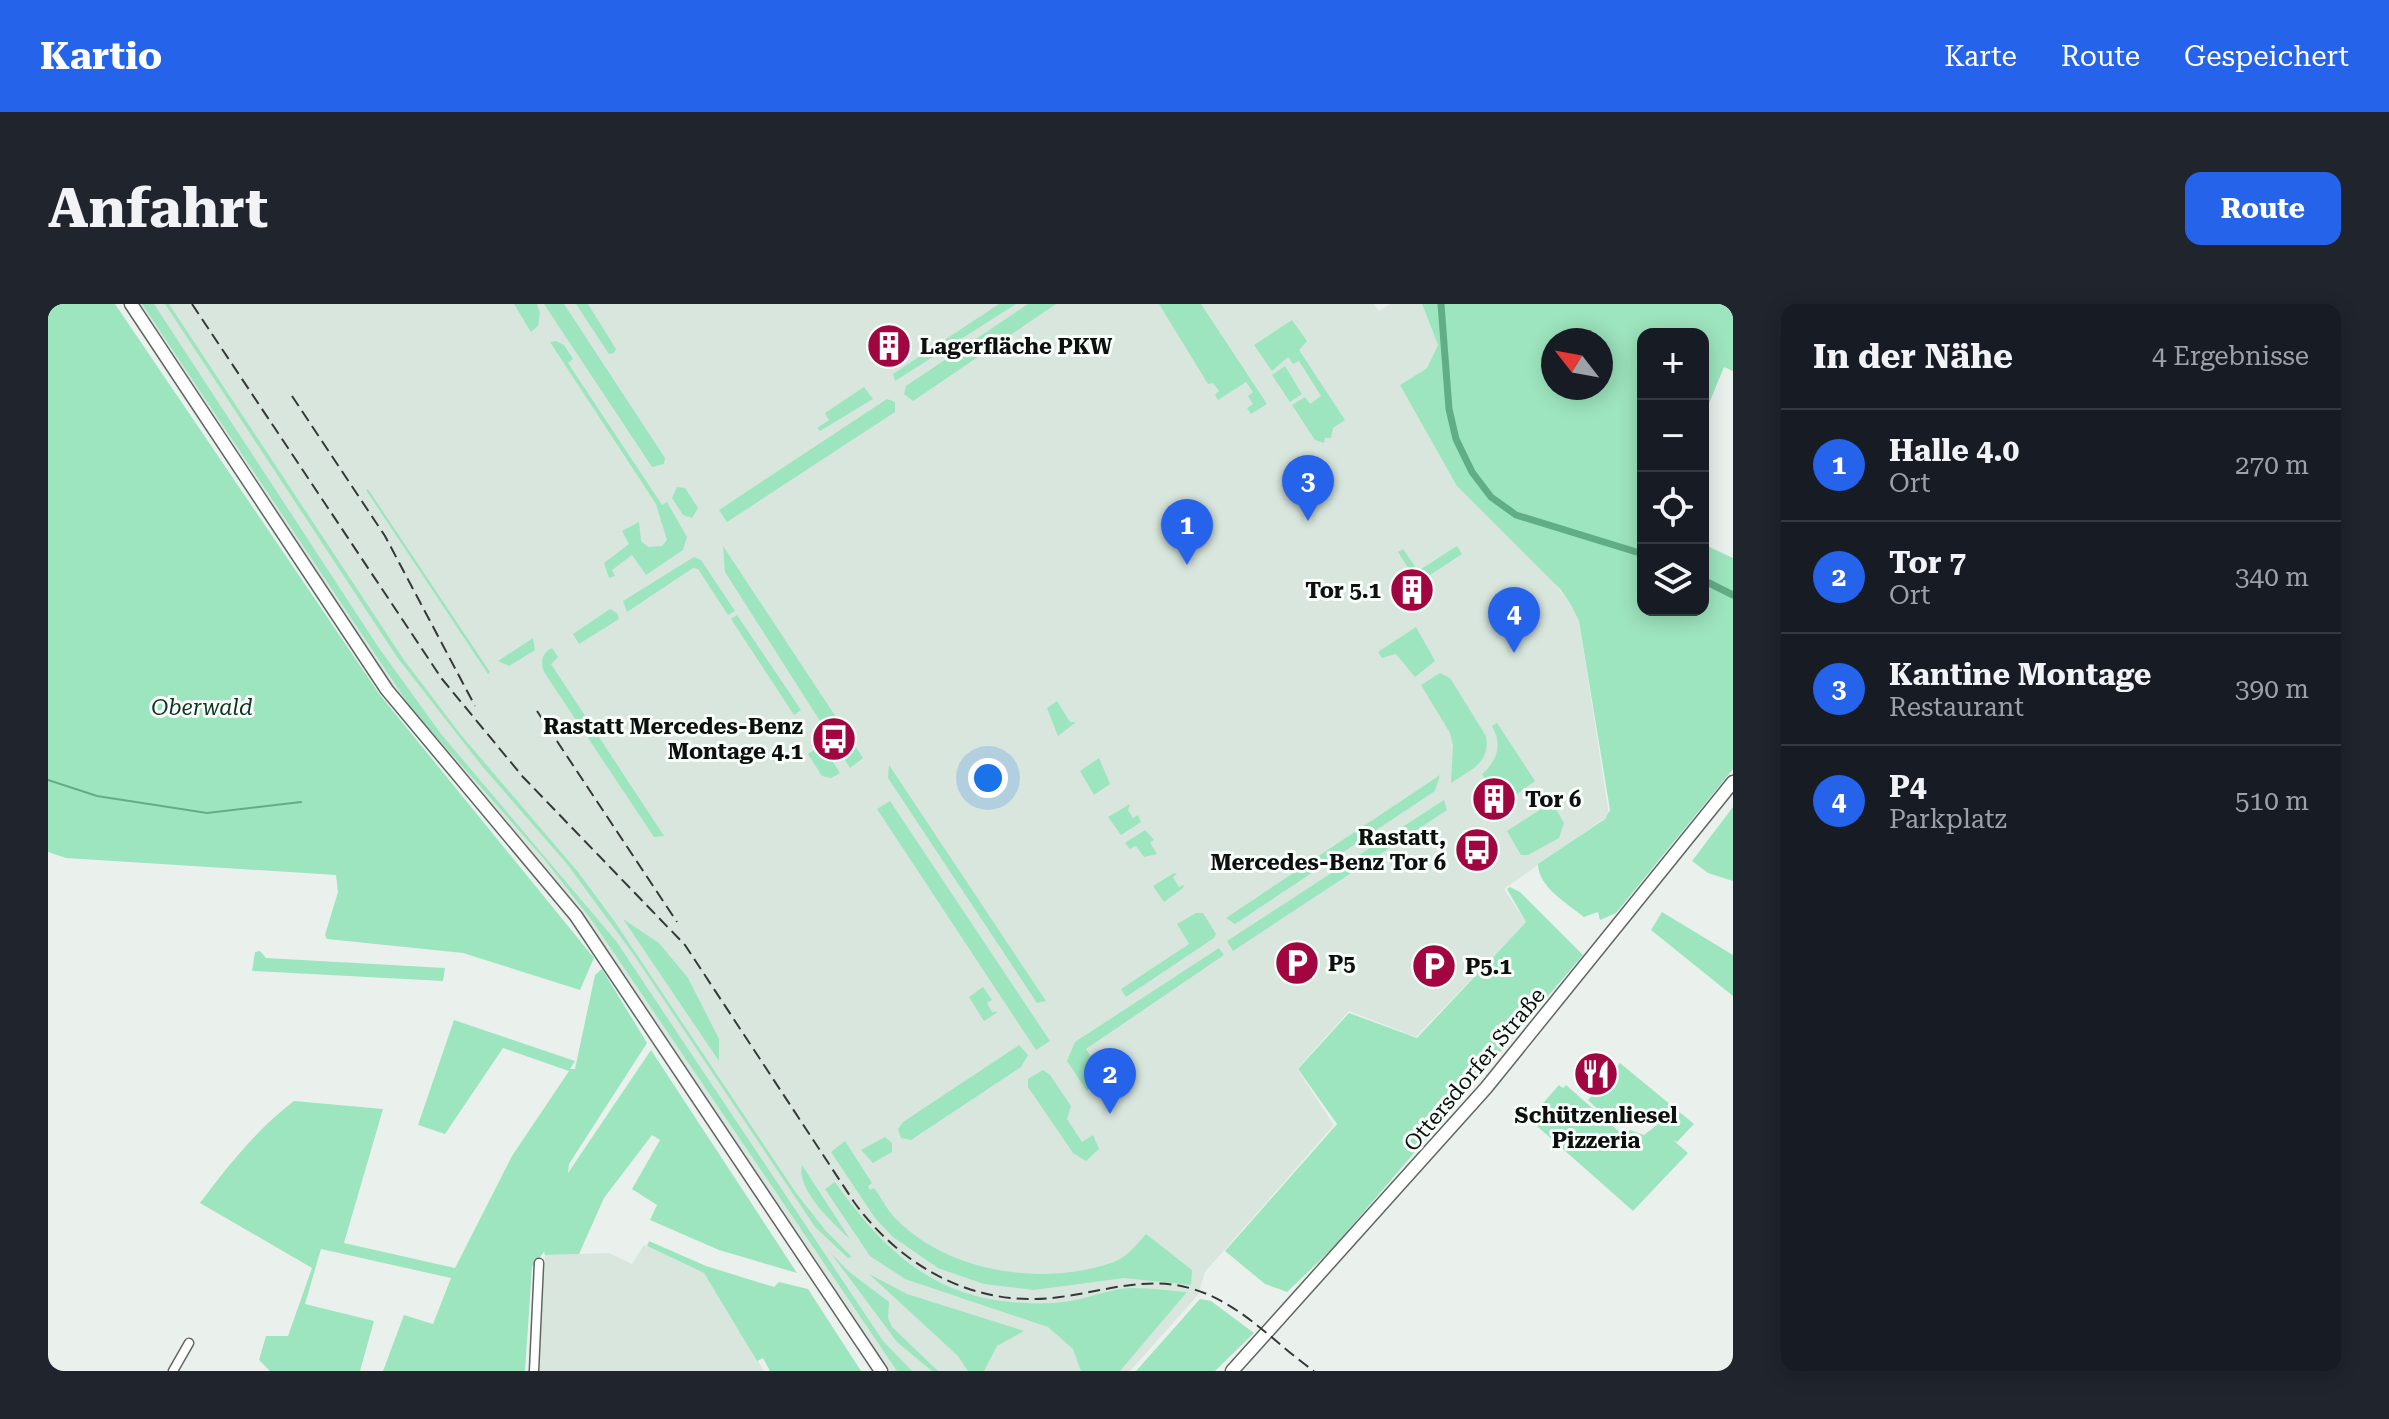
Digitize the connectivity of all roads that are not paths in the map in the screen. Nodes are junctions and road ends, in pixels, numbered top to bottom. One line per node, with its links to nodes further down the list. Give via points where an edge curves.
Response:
1 (131, 304): 7 (street, via 387,690 576,916)
2 (1733, 782): 8 (street, Ottersdorfer Straße, via 1486,1088)
3 (539, 1263): 6 (street)
4 (189, 1343): 5 (street)
5 (177, 1370)
6 (534, 1371)
7 (881, 1371)
8 (1232, 1371)

